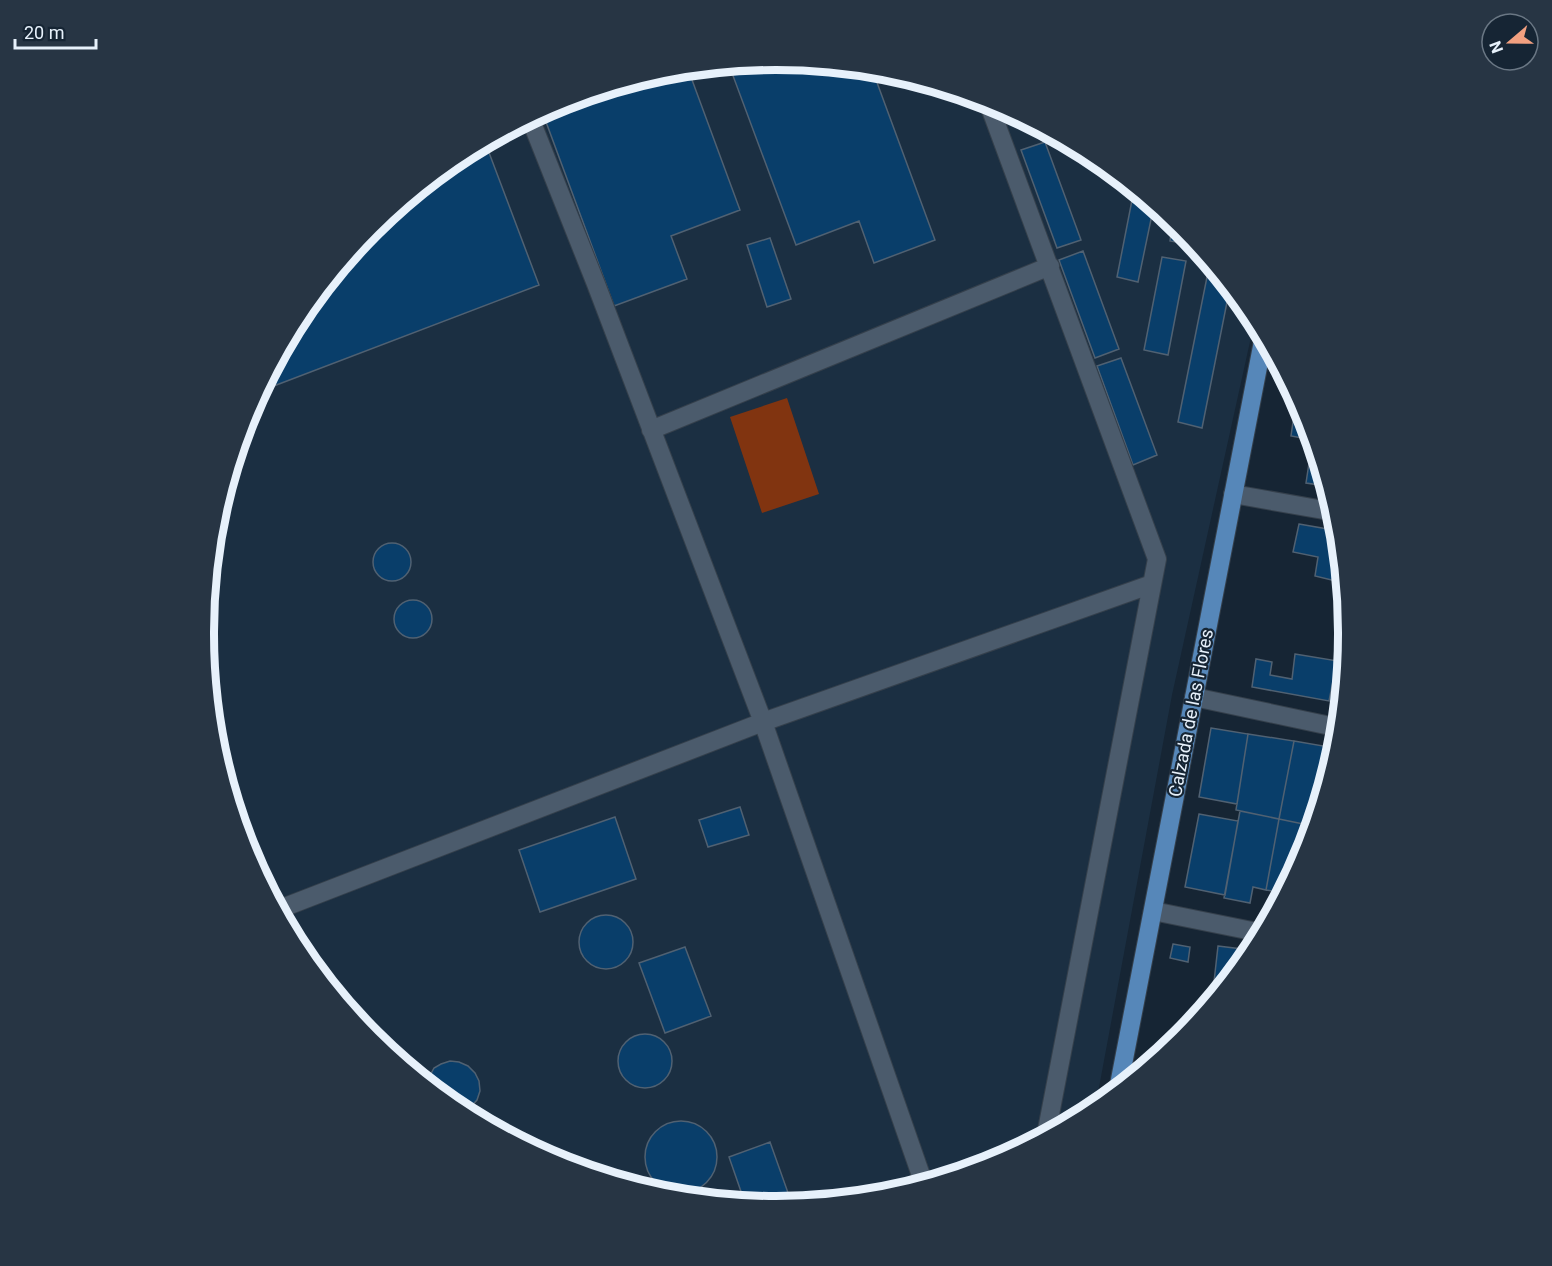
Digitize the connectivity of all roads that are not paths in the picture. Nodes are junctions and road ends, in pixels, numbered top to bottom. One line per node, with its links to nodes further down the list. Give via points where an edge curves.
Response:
1 (992, 114): 3 (street)
2 (533, 126): 5 (street)
3 (1050, 266): 5 (street); 8 (street, via 1157,559)
4 (1261, 349): 6 (main road, Calzada de las Flores)
5 (651, 430): 10 (street)
6 (1233, 494): 7 (street); 9 (main road, Calzada de las Flores)
7 (1325, 510)
8 (1152, 584): 10 (street); 16 (street)
9 (1194, 697): 11 (street); 13 (main road, Calzada de las Flores)
10 (763, 722): 12 (street); 17 (street)
11 (1331, 726)
12 (285, 907)
13 (1153, 911): 14 (street); 15 (main road, Calzada de las Flores)
14 (1253, 931)
15 (1121, 1077)
16 (1048, 1125)
17 (921, 1176)

